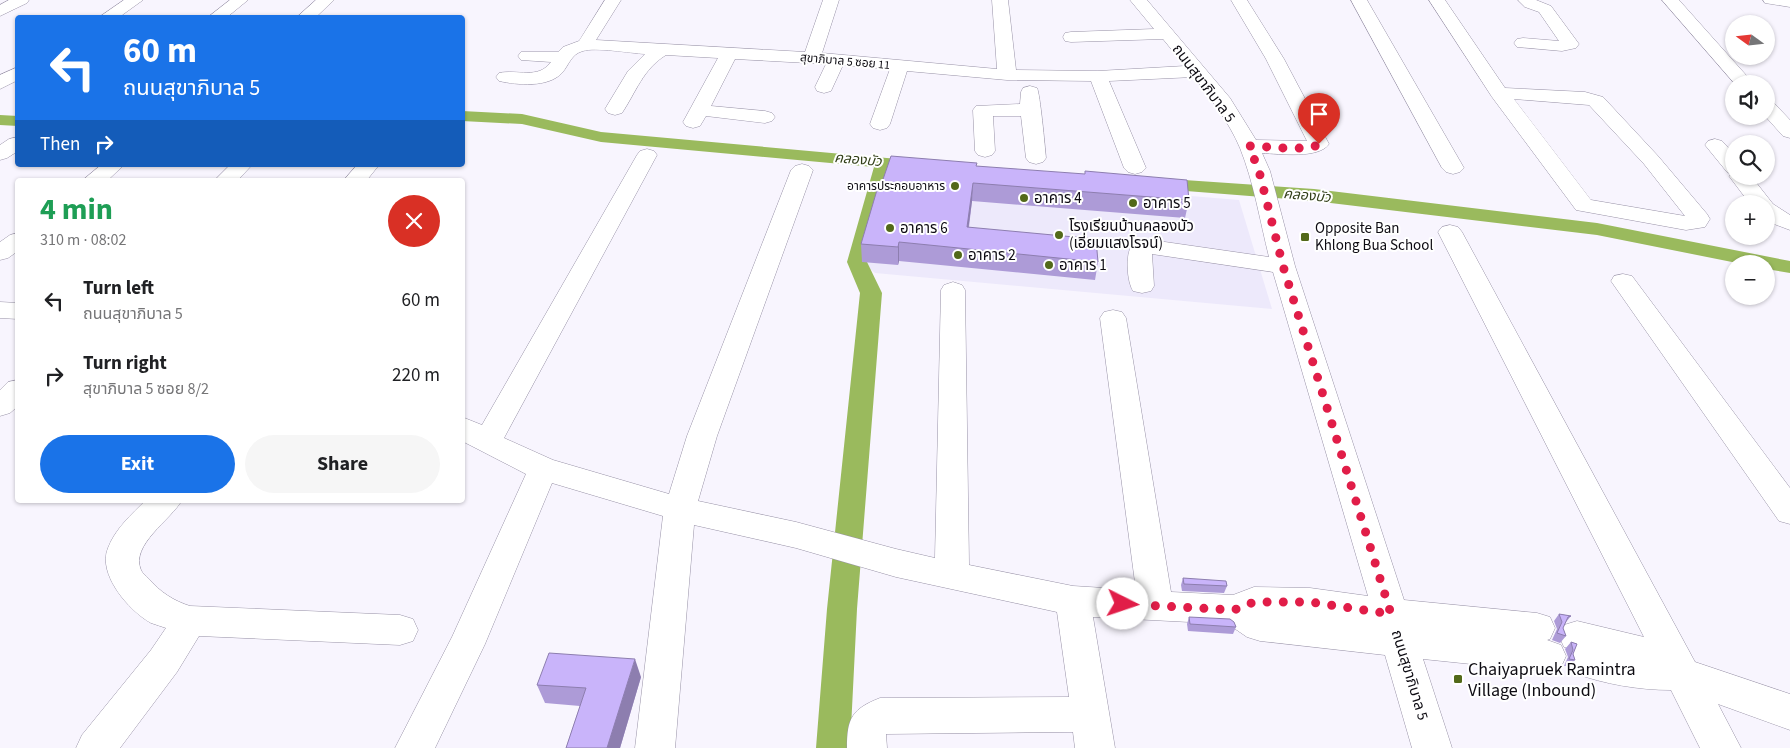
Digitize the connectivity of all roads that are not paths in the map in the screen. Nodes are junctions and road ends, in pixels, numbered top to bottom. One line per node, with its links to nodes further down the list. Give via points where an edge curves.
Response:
1 (21, 0): 16 (street)
2 (134, 0): 17 (street)
3 (240, 0): 18 (street)
4 (326, 0): 19 (street)
5 (613, 0): 23 (street)
6 (831, 0): 28 (street)
7 (1000, 0): 33 (street)
8 (1138, 0): 20 (street, ถนนสุขาภิบาล 5)
9 (1238, 0): 48 (street, via 1275,59 1319,144 1314,147)
10 (1359, 0): 57 (street)
11 (1437, 0): 40 (street)
12 (1526, 0): 22 (street, via 1545,9 1570,44)
13 (1670, 0): 34 (street)
14 (1772, 0): 15 (street)
15 (1790, 2)
16 (0, 11)
17 (111, 15)
18 (219, 15)
19 (308, 15)
20 (1166, 34): 21 (street); 31 (street, ถนนสุขาภิบาล 5)
21 (1071, 38)
22 (1523, 43)
23 (584, 45): 24 (street, สุขาภิบาล 5 ซอย 11); 27 (street, via 570,49)
24 (663, 49): 25 (street, สุขาภิบาล 5 ซอย 11); 41 (street, via 644,63)
25 (729, 53): 28 (street, สุขาภิบาล 5 ซอย 11); 44 (street, via 696,116)
26 (527, 56): 27 (street)
27 (561, 58): 35 (street, via 547,75)
28 (812, 58): 29 (street, สุขาภิบาล 5 ซอย 11)
29 (837, 60): 30 (street, สุขาภิบาล 5 ซอย 11); 39 (street)
30 (900, 66): 33 (street, สุขาภิบาล 5 ซอย 11); 45 (street)
31 (1199, 71): 37 (street, สุขาภิบาล 5 ซอย 11); 48 (street, ถนนสุขาภิบาล 5, via 1223,102)
32 (15, 74): 38 (street)
33 (1007, 75): 36 (street, สุขาภิบาล 5 ซอย 11)
34 (1737, 75)
35 (505, 76)
36 (1030, 76): 37 (street, สุขาภิบาล 5 ซอย 11); 42 (street)
37 (1098, 76): 56 (street)
38 (0, 83)
39 (824, 87)
40 (1499, 93): 40 (street, via 1585,98 1600,104 1700,219 1686,223 1584,206)
41 (615, 109)
42 (1030, 110): 49 (street, via 983,110); 52 (street)
43 (1775, 116): 46 (street)
44 (765, 117)
45 (880, 124)
46 (1790, 132)
47 (1715, 145): 51 (street)
48 (1249, 146): 69 (street, ถนนสุขาภิบาล 5, via 1259,171)
49 (985, 151)
50 (647, 155): 78 (street)
51 (1725, 157)
52 (1036, 158)
53 (111, 167): 59 (street)
54 (240, 167): 60 (street)
55 (367, 167): 61 (street)
56 (1135, 168)
57 (1453, 168)
58 (802, 170): 81 (street, via 702,436)
59 (97, 178)
60 (228, 178)
61 (357, 178)
62 (1747, 185): 63 (street)
63 (1755, 195)
64 (1775, 216): 65 (street)
65 (1790, 223)
66 (1450, 232): 91 (street)
67 (15, 242): 68 (street)
68 (0, 253)
69 (1283, 266): 71 (street, via 1150,247 1140,250); 87 (street, ถนนสุขาภิบาล 5)
70 (1623, 282): 82 (street)
71 (1142, 286)
72 (953, 290): 83 (street)
73 (0, 310): 74 (street)
74 (15, 311)
75 (1113, 318): 85 (street)
76 (15, 392): 77 (street)
77 (0, 406)
78 (475, 434): 79 (street)
79 (543, 469): 81 (street); 95 (street, via 466,644)
80 (163, 503): 86 (street, via 135,532 123,550 124,574 163,612)
81 (680, 510): 83 (street, via 796,535); 96 (street)
82 (1790, 512)
83 (952, 576): 84 (street)
84 (1073, 601): 85 (street); 93 (street)
85 (1156, 607): 87 (street, via 1234,610 1260,626)
86 (190, 621): 88 (street); 94 (street, via 164,661)
87 (1395, 627): 89 (street); 98 (street, ถนนสุขาภิบาล 5)
88 (400, 630)
89 (1542, 642)
90 (1582, 649): 91 (street, via 1648,673)
91 (1681, 674): 92 (street); 99 (street)
92 (1790, 712)
93 (1093, 731): 97 (street, via 880,716 872,719 868,726)
94 (96, 748)
95 (415, 748)
96 (656, 748)
97 (867, 748)
98 (1432, 748)
99 (1721, 748)

